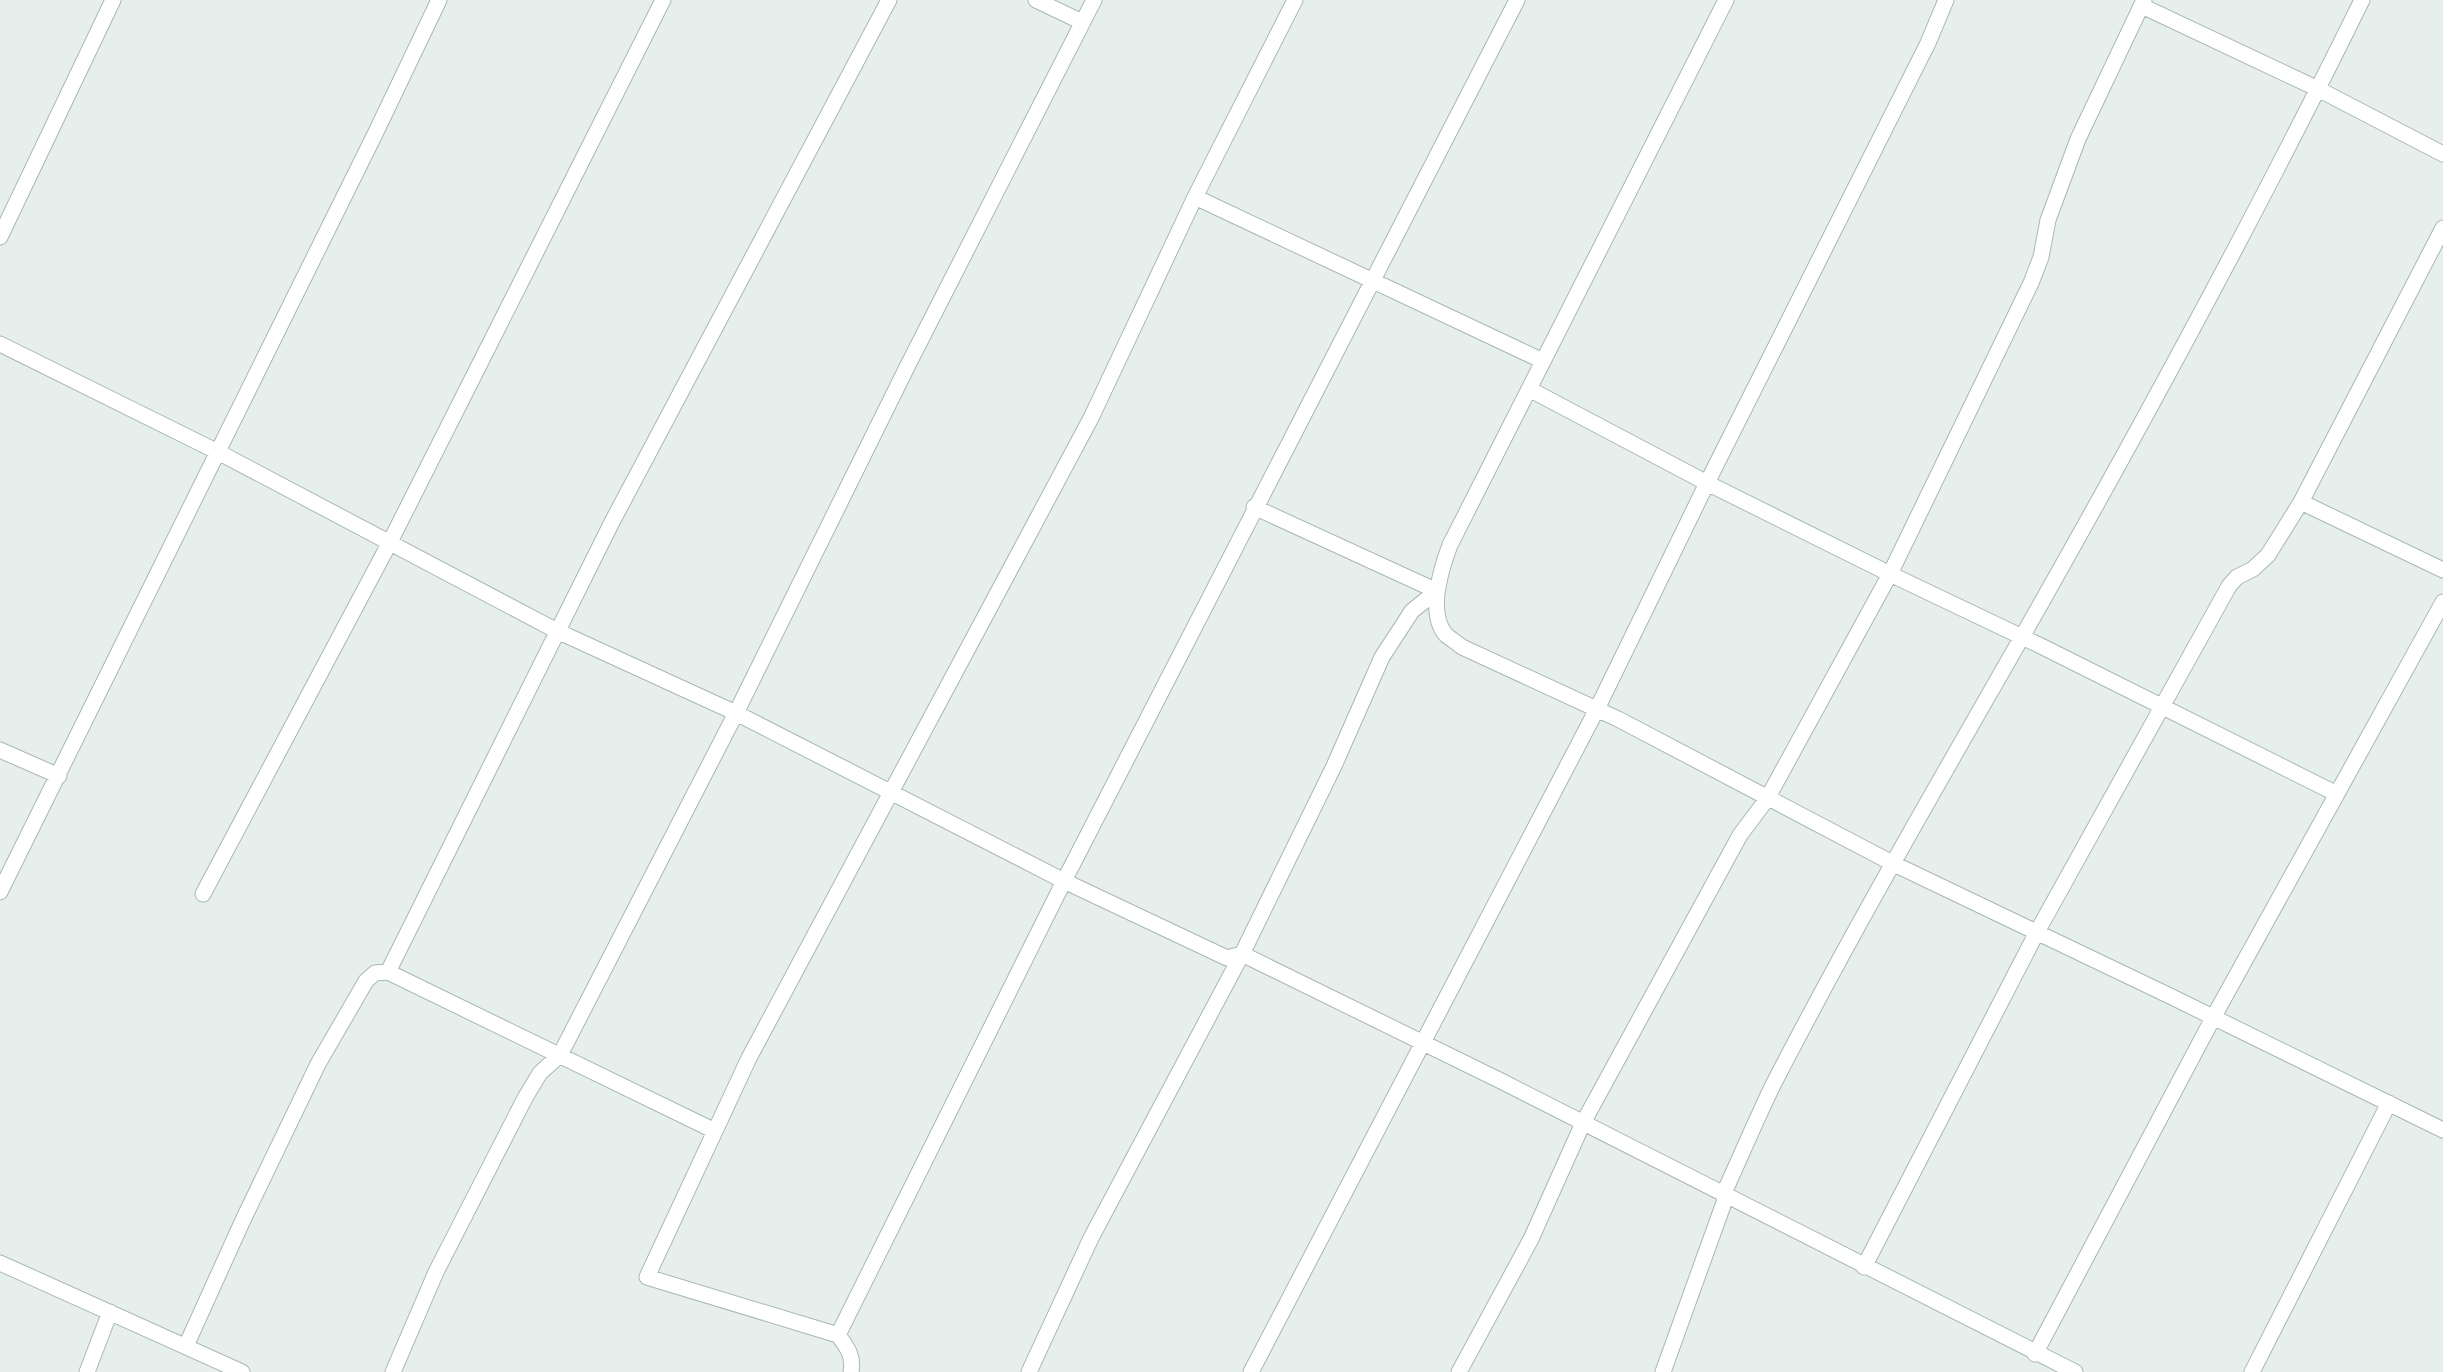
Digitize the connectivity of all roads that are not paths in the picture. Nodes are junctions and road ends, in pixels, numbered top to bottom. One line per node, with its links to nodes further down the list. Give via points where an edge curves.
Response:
1 (113, 0): 18 (street)
2 (439, 0): 23 (street)
3 (663, 0): 27 (street)
4 (889, 0): 32 (street, via 612,522)
5 (1036, 0): 13 (street)
6 (1094, 0): 13 (street)
7 (1295, 0): 16 (street)
8 (1517, 0): 19 (street)
9 (1726, 0): 21 (street)
10 (1946, 0): 24 (street, via 1928,43)
11 (2362, 0): 14 (street)
12 (2143, 3): 14 (street); 29 (street, via 2078,139 2048,220 2041,257 2031,283)
13 (1082, 22): 36 (street)
14 (2318, 89): 15 (street); 33 (street, via 2277,173)
15 (2443, 154)
16 (1195, 197): 19 (street); 39 (street, via 1091,418)
17 (2443, 228): 25 (street)
18 (0, 237)
19 (1372, 280): 21 (street); 26 (street)
20 (0, 344): 23 (street)
21 (1543, 361): 22 (street)
22 (1529, 389): 24 (street); 30 (street, via 1450,545 1440,571)
23 (218, 452): 27 (street); 38 (street)
24 (1707, 483): 29 (street); 35 (street)
25 (2301, 502): 28 (street); 34 (street, via 2268,555 2229,586)
26 (1254, 507): 30 (street); 43 (street)
27 (390, 542): 32 (street); 45 (street)
28 (2443, 570)
29 (1890, 574): 33 (street); 41 (street)
30 (1438, 591): 35 (street, via 1438,615 1452,640); 47 (street, via 1412,610 1382,656 1334,766)
31 (2443, 602): 40 (street)
32 (558, 631): 36 (street); 48 (street)
33 (2022, 636): 34 (street); 42 (street)
34 (2162, 706): 40 (street); 46 (street)
35 (1597, 709): 41 (street); 50 (street)
36 (736, 714): 39 (street); 51 (street)
37 (0, 750): 38 (street)
38 (59, 776): 44 (street)
39 (891, 793): 43 (street); 55 (street, via 749,1058)
40 (2337, 794): 49 (street)
41 (1767, 799): 42 (street); 53 (street, via 1740,835)
42 (1892, 863): 46 (street); 56 (street, via 1773,1086)
43 (1064, 881): 47 (street, via 1227,958); 60 (street)
44 (0, 892)
45 (203, 894)
46 (2037, 932): 49 (street); 58 (street)
47 (1242, 954): 50 (street); 67 (street, via 1091,1238)
48 (388, 972): 51 (street); 61 (street, via 374,974 366,981 318,1064)
49 (2214, 1018): 52 (street); 62 (street)
50 (1421, 1043): 53 (street); 68 (street)
51 (560, 1054): 55 (street); 65 (street, via 540,1073 525,1098 436,1272)
52 (2389, 1103): 54 (street); 72 (street)
53 (1583, 1123): 56 (street); 69 (street, via 1530,1239)
54 (2443, 1130)
55 (715, 1131): 60 (street, via 647,1277)
56 (1725, 1196): 58 (street); 70 (street)
57 (0, 1263): 59 (street)
58 (1864, 1267): 62 (street)
59 (110, 1312): 61 (street); 63 (street)
60 (838, 1335): 66 (street, via 853,1362)
61 (186, 1346): 64 (street)
62 (2035, 1354): 71 (street)
63 (87, 1372)
64 (242, 1372)
65 (393, 1372)
66 (851, 1372)
67 (1029, 1372)
68 (1251, 1372)
69 (1458, 1372)
70 (1663, 1372)
71 (2075, 1372)
72 (2252, 1372)

